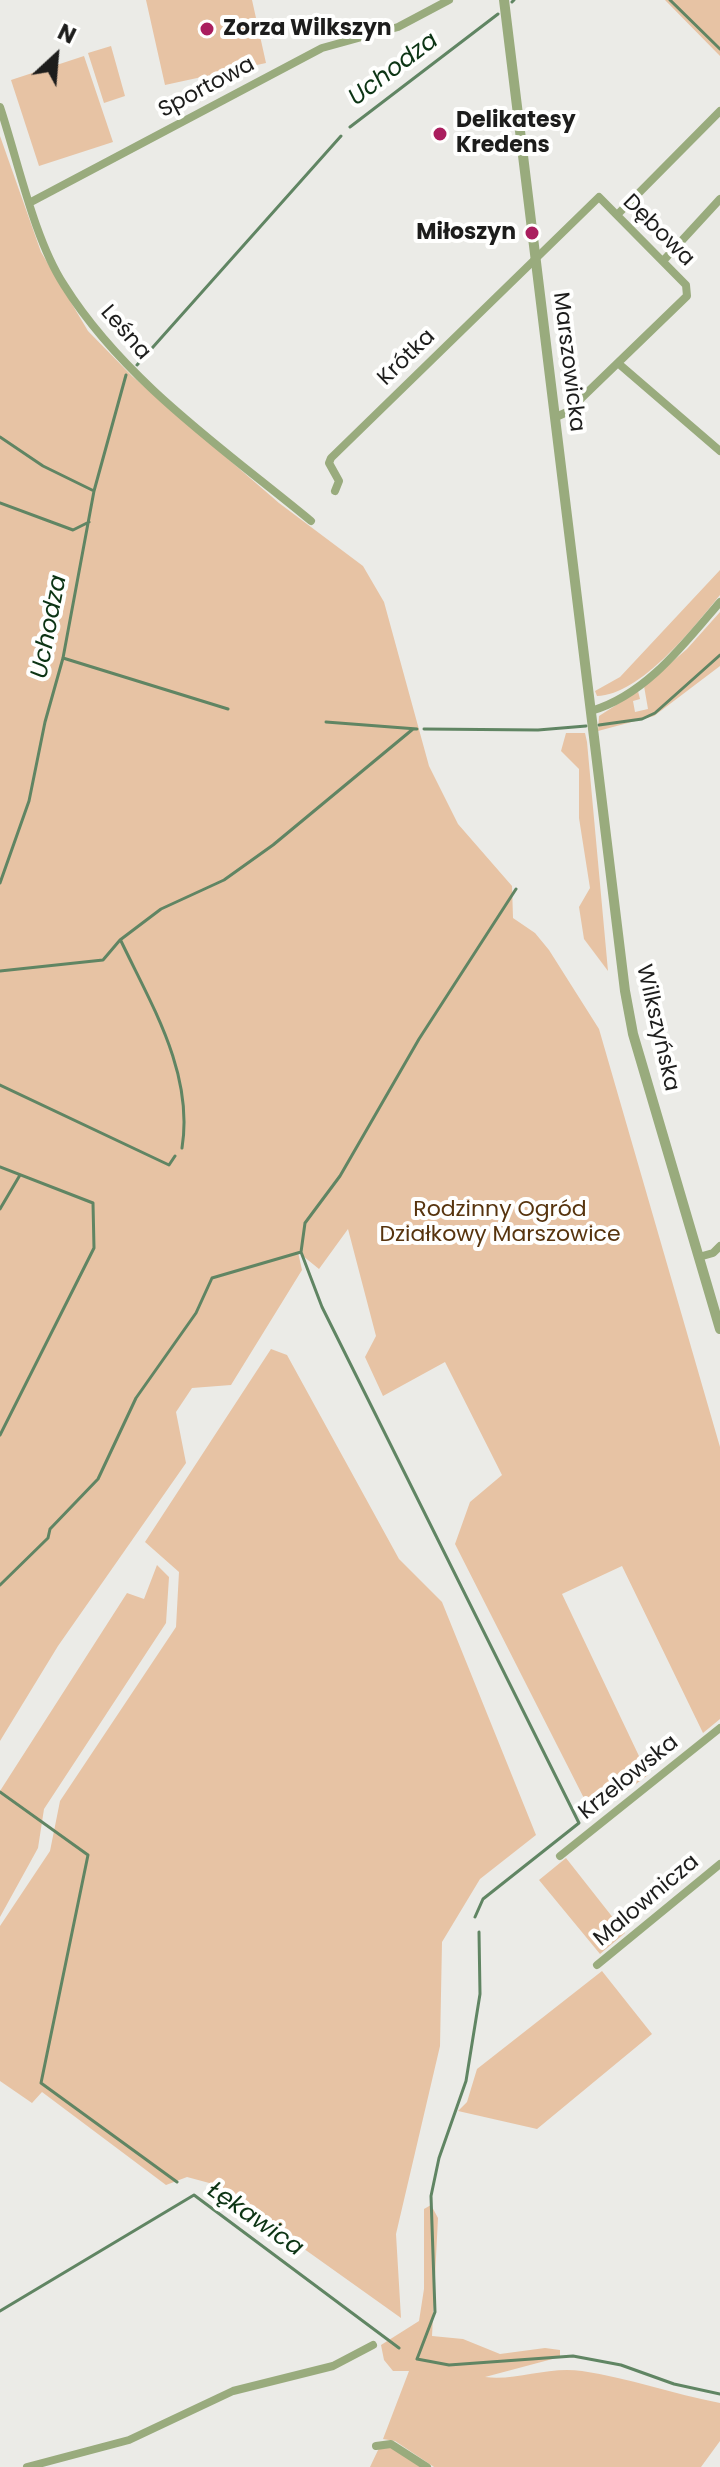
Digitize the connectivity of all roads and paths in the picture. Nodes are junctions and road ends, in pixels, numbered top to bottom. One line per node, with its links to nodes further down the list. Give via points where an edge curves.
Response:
1 (449, 0): 6 (street, Sportowa, via 398,27 322,48)
2 (504, 0): 8 (street, Marszowicka)
3 (0, 107): 6 (street, Leśna)
4 (720, 111): 7 (street)
5 (720, 199): 9 (street)
6 (31, 202): 14 (street, Leśna, via 63,284 104,339 148,385)
7 (617, 215): 8 (street, Dębowa, via 599,197); 9 (street, Dębowa)
8 (535, 257): 11 (street, Marszowicka); 13 (street, Krótka, via 331,458 339,481)
9 (663, 261): 10 (street, Dębowa, via 686,285 687,296)
10 (619, 364): 11 (street, Dębowa); 12 (street)
11 (556, 417): 16 (street, Marszowicka)
12 (720, 451)
13 (335, 491)
14 (311, 521)
15 (720, 602): 16 (street, via 654,673 616,701)
16 (591, 711): 17 (street, Marszowicka)
17 (593, 728): 19 (street, Wilkszyńska, via 633,1034)
18 (720, 1246): 19 (street)
19 (699, 1257): 20 (street, Wilkszyńska)
20 (720, 1329)
21 (720, 1728): 22 (street, Krzelowska)
22 (560, 1856)
23 (720, 1864): 24 (street, Malownicza)
24 (597, 1965)
25 (373, 2345): 27 (street, via 333,2366 233,2391 129,2440)
26 (376, 2446): 28 (street, via 391,2444)
27 (27, 2467)
28 (427, 2467)

